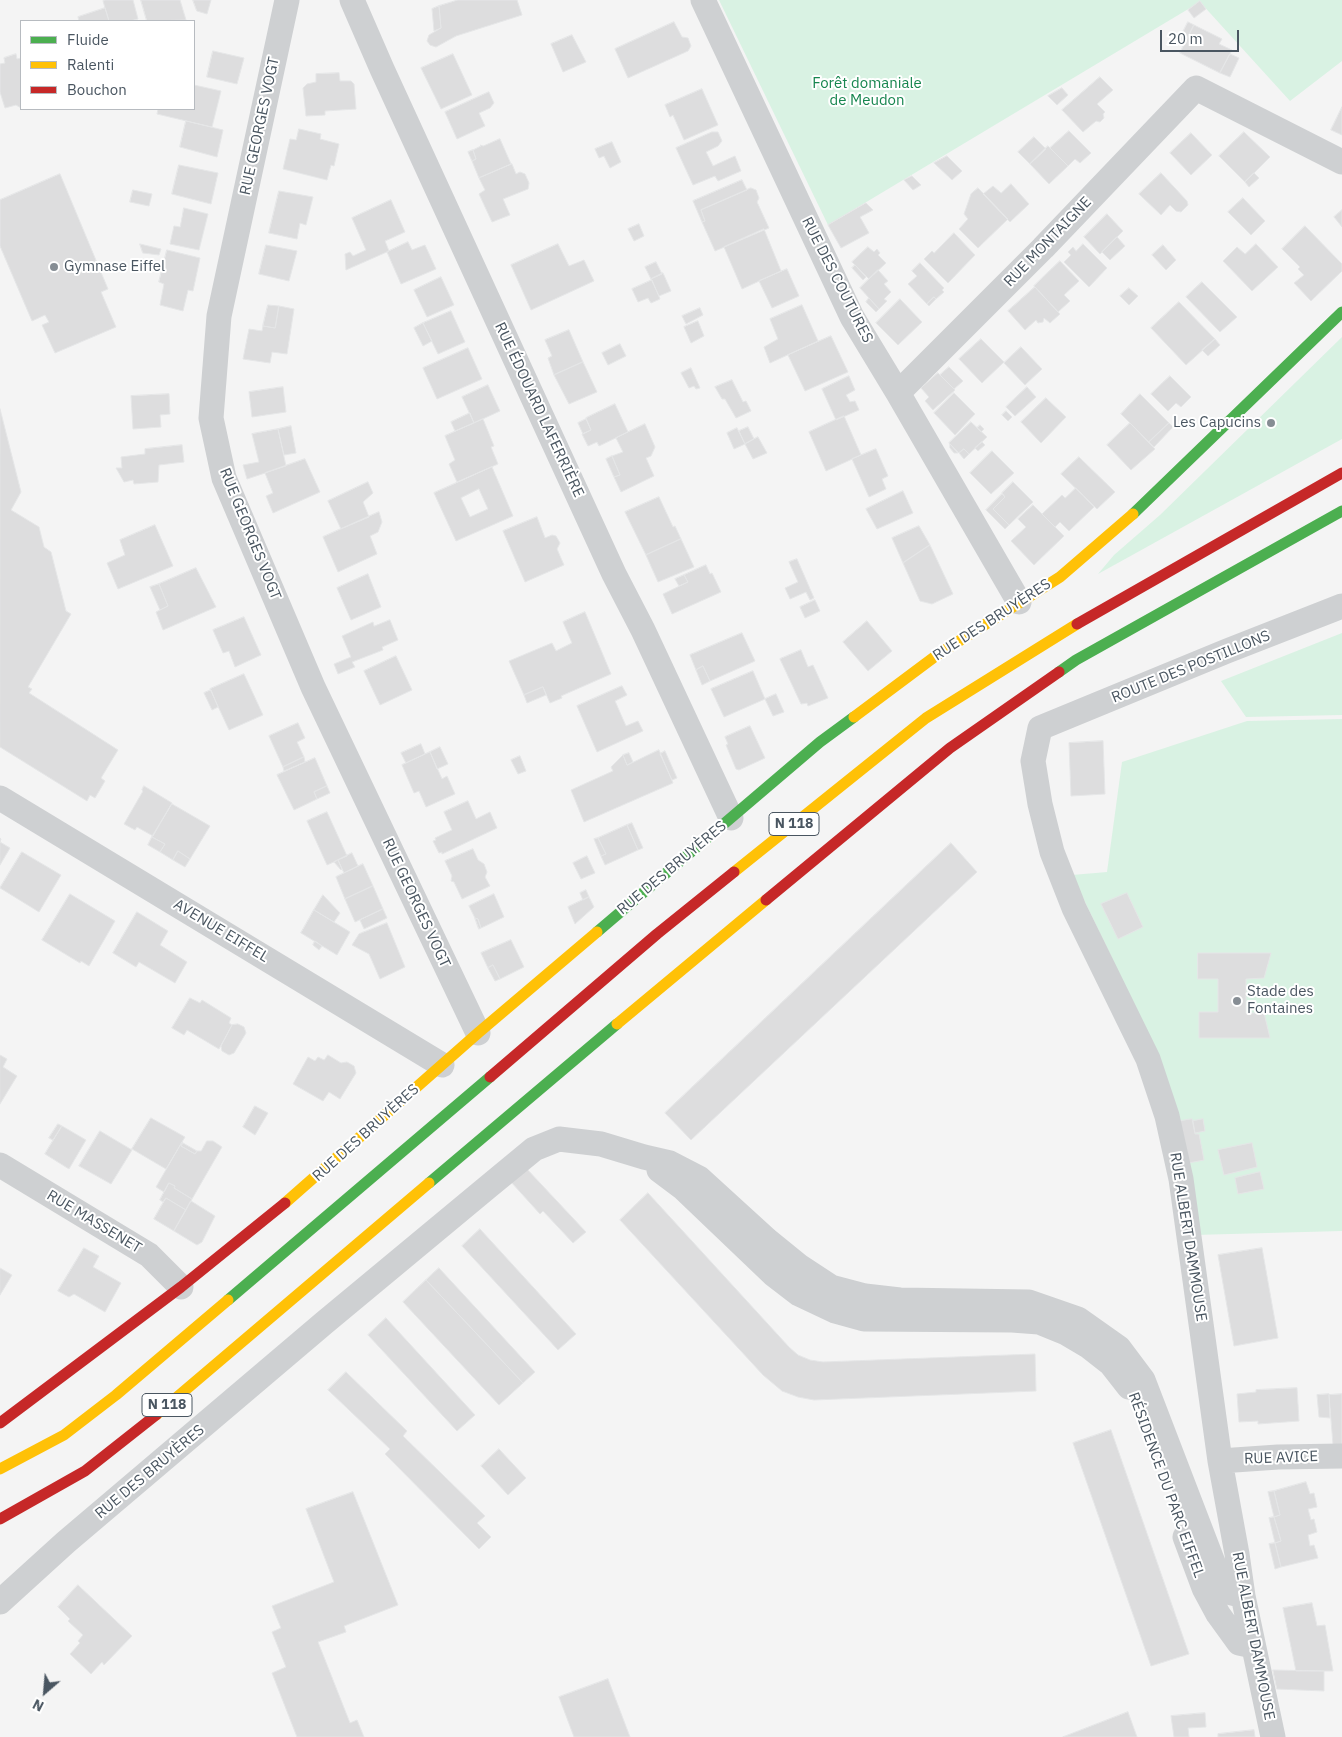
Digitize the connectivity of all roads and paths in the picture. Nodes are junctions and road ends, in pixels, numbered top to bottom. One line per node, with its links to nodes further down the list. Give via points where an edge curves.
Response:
1 (287, 0): 14 (street, RUE GEORGES VOGT, via 218,316 211,418 224,478 301,660)
2 (352, 0): 13 (street, RUE ÉDOUARD LAFERRIÈRE, via 614,574)
3 (703, 0): 6 (street, RUE DES COUTURES, via 852,317)
4 (1342, 162): 6 (street, RUE MONTAIGNE, via 1196,88)
5 (1342, 312): 9 (main road, RUE DES BRUYÈRES, via 1129,518 1060,577)
6 (898, 393): 9 (street, RUE DES COUTURES)
7 (1342, 473): 23 (main road, N 118, via 1063,632 926,718 658,934 116,1395 64,1435)
8 (1342, 511): 24 (main road, N 118, via 1076,660 950,748 688,964 130,1436 85,1470)
9 (1018, 602): 13 (main road, RUE DES BRUYÈRES, via 877,698)
10 (1342, 606): 11 (street, ROUTE DES POSTILLONS)
11 (1040, 728): 22 (street, RUE ALBERT DAMMOUSE, via 1033,761 1052,852 1074,908 1148,1058 1166,1116 1181,1179)
12 (0, 798): 15 (street, AVENUE EIFFEL)
13 (731, 818): 14 (main road, RUE DES BRUYÈRES)
14 (478, 1033): 15 (main road, RUE DES BRUYÈRES)
15 (442, 1065): 19 (main road, RUE DES BRUYÈRES, via 291,1199)
16 (559, 1139): 17 (street, RÉSIDENCE DU PARC EIFFEL, via 601,1144); 26 (street, RUE DES BRUYÈRES, via 534,1149 338,1311)
17 (644, 1157): 25 (street, RÉSIDENCE DU PARC EIFFEL, via 670,1163 699,1178 767,1240 831,1287 865,1296 900,1300 1029,1302 1078,1319 1119,1348 1143,1380 1224,1590); 27 (street, RÉSIDENCE DU PARC EIFFEL, via 684,1188 773,1274 799,1294 835,1311 864,1319 1040,1322 1088,1346 1111,1364 1132,1391 1204,1588 1239,1643)
18 (0, 1165): 19 (street, RUE MASSENET, via 149,1255)
19 (181, 1287): 20 (main road, RUE DES BRUYÈRES)
20 (0, 1423)
21 (1342, 1456): 22 (street, RUE AVICE)
22 (1220, 1461): 25 (street, RUE ALBERT DAMMOUSE)
23 (0, 1470)
24 (0, 1519)
25 (1243, 1596): 27 (street, RUE ALBERT DAMMOUSE)
26 (0, 1602)
27 (1253, 1646): 28 (street, RUE ALBERT DAMMOUSE)
28 (1273, 1737)

